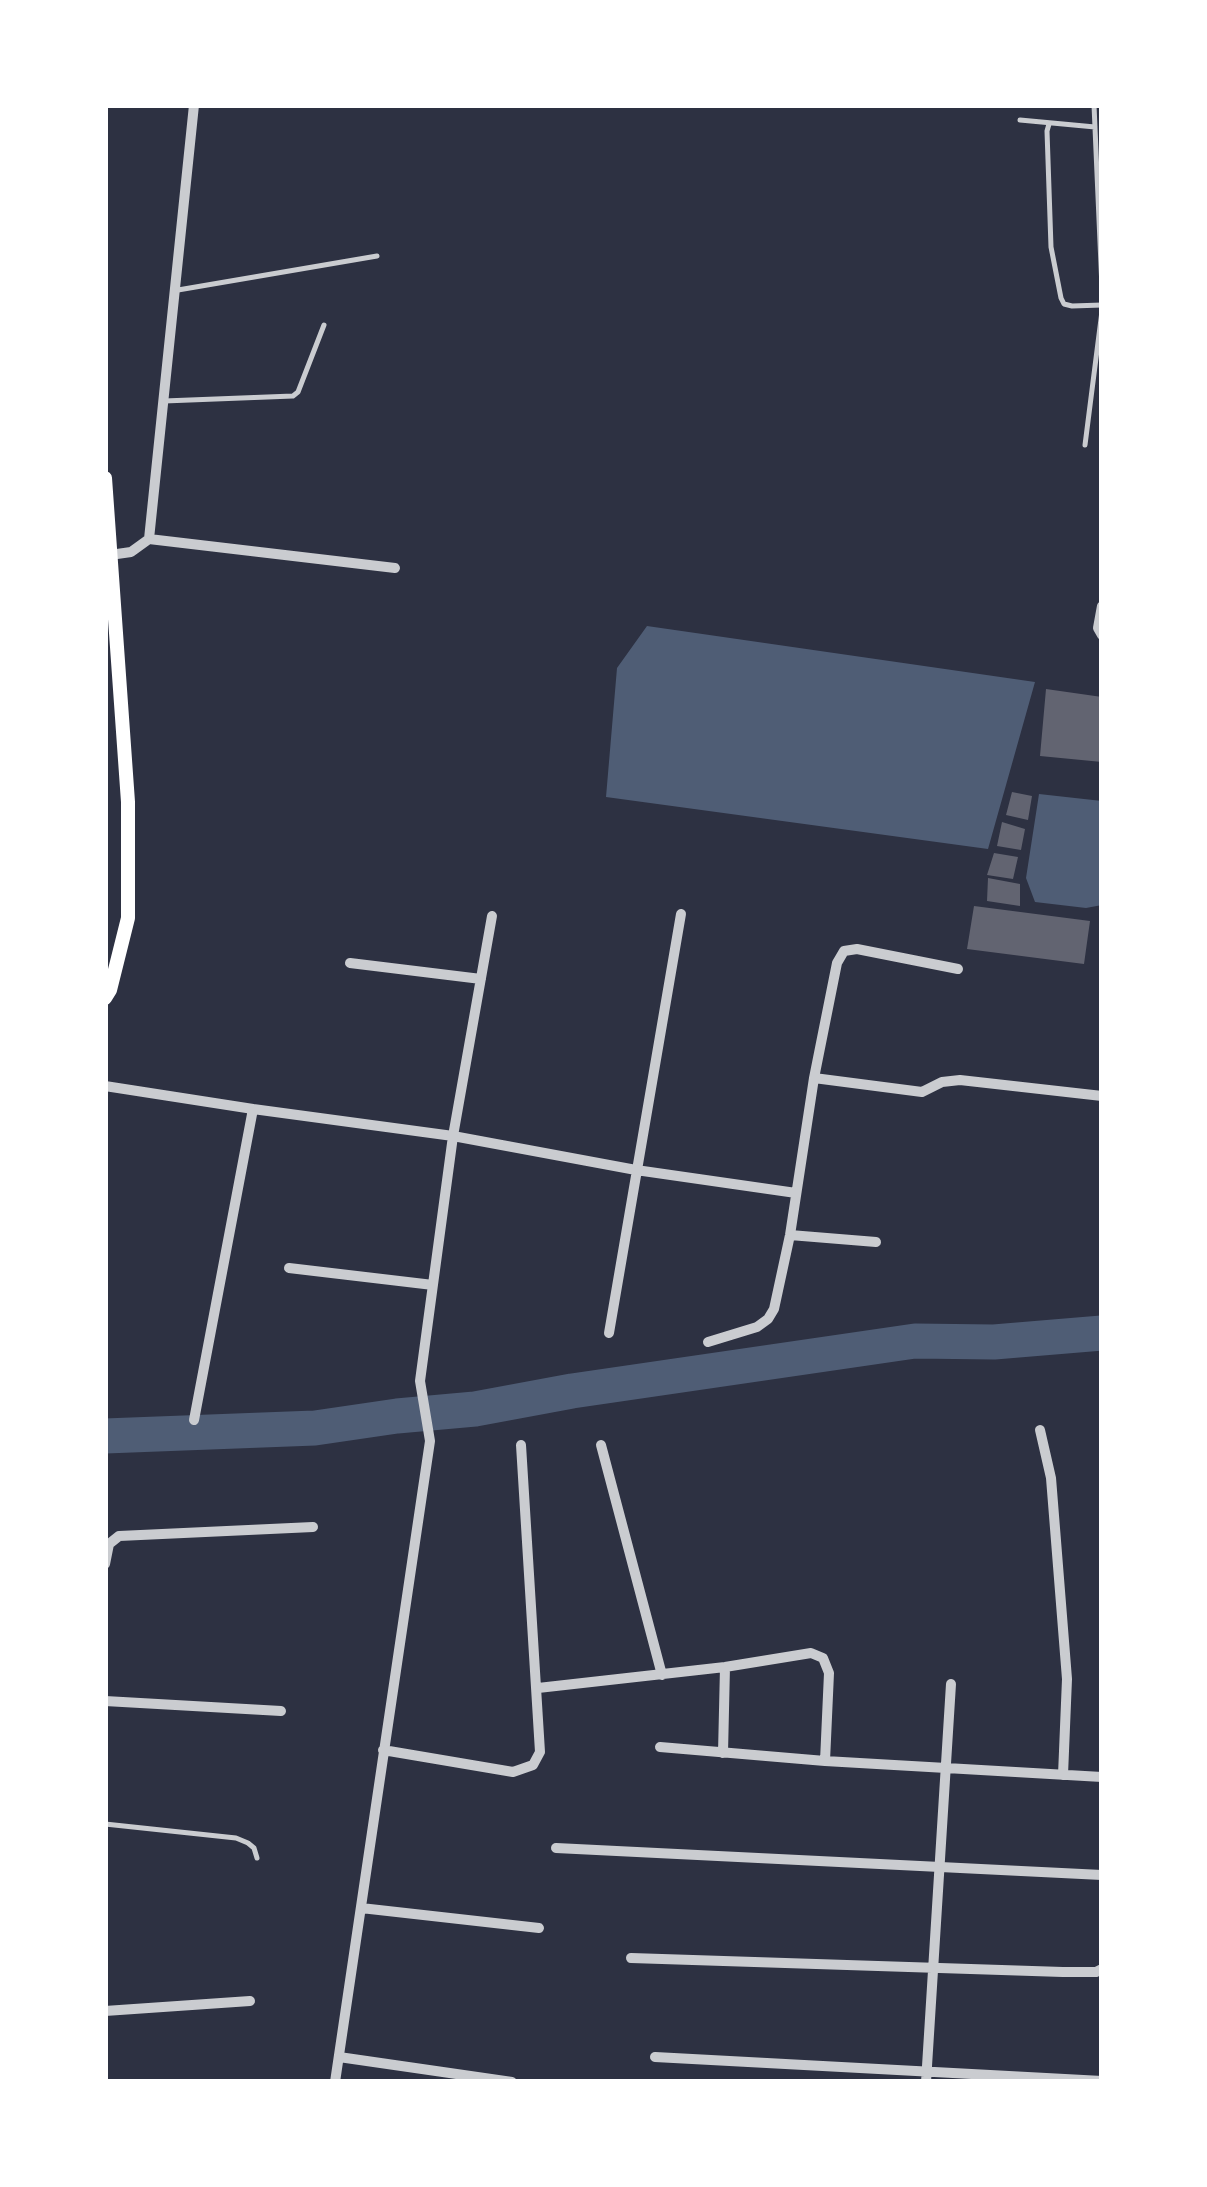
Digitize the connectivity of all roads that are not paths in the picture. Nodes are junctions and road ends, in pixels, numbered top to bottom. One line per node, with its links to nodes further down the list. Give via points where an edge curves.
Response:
1 (194, 105): 8 (street)
2 (1094, 105): 5 (lane)
3 (1020, 120): 4 (lane)
4 (1049, 124): 5 (lane); 9 (lane, via 1050,247 1061,298 1072,306)
5 (1095, 127): 7 (lane)
6 (377, 256): 8 (lane)
7 (1102, 288)
8 (175, 290): 11 (street)
9 (1102, 308): 12 (lane)
10 (324, 325): 11 (lane, via 293,396)
11 (163, 401): 14 (street)
12 (1085, 445)
13 (105, 478): 15 (main road)
14 (149, 538): 15 (street, via 130,552); 16 (street)
15 (110, 555): 24 (main road, via 128,802 128,918)
16 (395, 568)
17 (1102, 606): 18 (street)
18 (1102, 634)
19 (681, 914): 30 (street)
20 (492, 916): 23 (street)
21 (350, 963): 23 (street)
22 (958, 969): 25 (street, via 844,951)
23 (481, 979): 29 (street)
24 (105, 998)
25 (814, 1078): 27 (street, via 922,1092 960,1080); 31 (street)
26 (105, 1086): 28 (street)
27 (1102, 1096)
28 (253, 1110): 29 (street); 38 (street)
29 (453, 1136): 30 (street); 35 (street)
30 (636, 1170): 31 (street); 36 (street)
31 (796, 1193): 32 (street)
32 (790, 1235): 33 (street); 37 (street, via 768,1318)
33 (876, 1242)
34 (289, 1268): 35 (street)
35 (433, 1285): 51 (street, via 420,1380 430,1441)
36 (609, 1333)
37 (708, 1342)
38 (194, 1420)
39 (1040, 1430): 55 (street, via 1051,1478 1067,1680)
40 (520, 1445): 47 (street)
41 (601, 1445): 45 (street)
42 (313, 1527): 43 (street, via 119,1536 108,1544)
43 (105, 1564)
44 (725, 1667): 45 (street); 52 (street); 53 (street, via 811,1653 823,1658 829,1673)
45 (662, 1675): 47 (street)
46 (951, 1684): 54 (street)
47 (538, 1688): 51 (street, via 540,1752 534,1765 513,1772)
48 (105, 1700): 49 (street)
49 (281, 1711)
50 (660, 1747): 52 (street)
51 (383, 1750): 62 (street)
52 (723, 1754): 53 (street)
53 (825, 1761): 54 (street)
54 (945, 1768): 55 (street); 60 (street)
55 (1062, 1775): 56 (street)
56 (1102, 1778)
57 (105, 1824): 59 (lane, via 236,1838 254,1848)
58 (556, 1848): 60 (street)
59 (256, 1858)
60 (940, 1866): 61 (street); 65 (street)
61 (1102, 1875)
62 (360, 1908): 63 (street); 69 (street)
63 (539, 1928)
64 (630, 1958): 65 (street)
65 (934, 1967): 66 (street); 71 (street)
66 (1102, 1969)
67 (250, 2000): 68 (street)
68 (105, 2011)
69 (339, 2057): 72 (street); 73 (street)
70 (655, 2057): 71 (street)
71 (926, 2077): 74 (street)
72 (335, 2082)
73 (512, 2082)
74 (1102, 2082)

